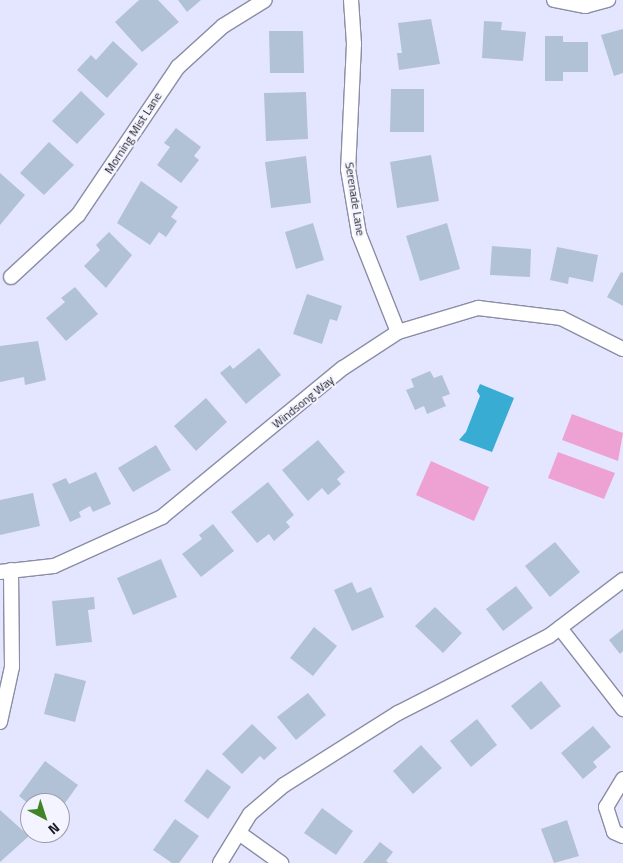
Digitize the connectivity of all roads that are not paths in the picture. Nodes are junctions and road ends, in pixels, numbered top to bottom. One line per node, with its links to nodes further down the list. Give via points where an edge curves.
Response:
1 (265, 0): 5 (street, Morning Mist Lane, via 223,26 178,68 78,215)
2 (351, 0): 6 (street, Serenade Lane, via 354,44 348,169 359,234)
3 (554, 0): 4 (street, via 585,6)
4 (608, 0)
5 (12, 278)
6 (398, 332): 7 (street, Windsong Way, via 478,308 561,318); 8 (street, Windsong Way, via 343,368 162,517 54,566)
7 (623, 349)
8 (6, 571): 12 (street, via 12,667)
9 (623, 580): 10 (street)
10 (560, 628): 11 (street); 14 (street, via 398,713 284,785 250,814)
11 (623, 709)
12 (0, 722)
13 (623, 779): 15 (street, via 606,807 614,832)
14 (239, 833): 16 (street); 17 (street)
15 (623, 836)
16 (220, 863)
17 (281, 863)

